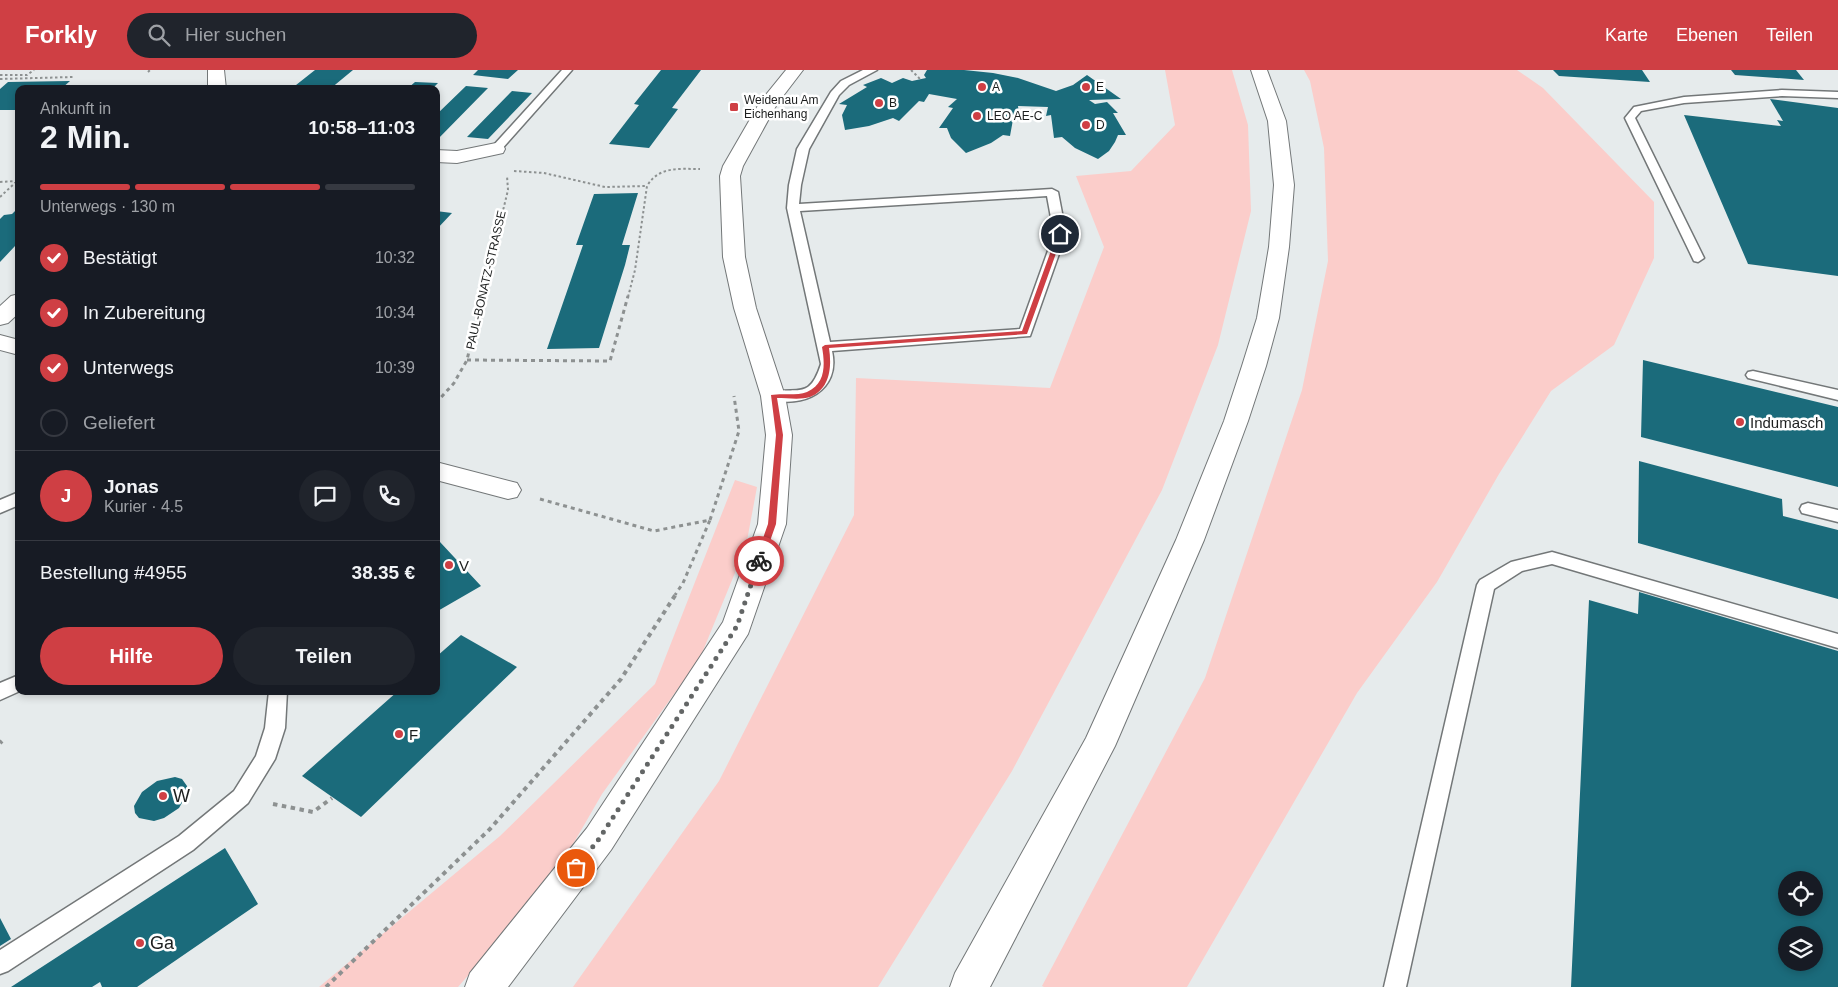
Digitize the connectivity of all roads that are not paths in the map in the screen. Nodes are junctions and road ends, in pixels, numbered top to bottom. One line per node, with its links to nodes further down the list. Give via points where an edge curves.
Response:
1 (216, 70): 6 (street)
2 (567, 70): 8 (lane)
3 (795, 70): 18 (street, via 769,102 732,166 730,176 734,257 745,308)
4 (872, 70): 10 (lane, via 845,83 803,150)
5 (1259, 70): 32 (street, via 1276,121 1284,185 1269,309 1254,366 1190,540 1099,746)
6 (216, 85)
7 (1838, 95): 11 (lane, via 1782,93 1684,100 1638,109 1630,118)
8 (496, 149): 9 (street, via 457,157)
9 (440, 156)
10 (793, 208): 16 (lane); 16 (lane, via 1052,192 1060,234 1025,333)
11 (1698, 258)
12 (15, 304): 13 (street)
13 (0, 318)
14 (0, 342): 15 (street)
15 (15, 347)
16 (825, 347): 18 (lane, via 828,364 824,382 808,395)
17 (1753, 375): 19 (lane)
18 (773, 396): 31 (street, via 779,435 772,524 737,626 599,839)
19 (1838, 396)
20 (440, 472): 21 (street)
21 (508, 490)
22 (15, 500): 23 (lane)
23 (0, 507)
24 (1808, 508): 25 (lane)
25 (1838, 516)
26 (1838, 641): 33 (lane, via 1552,558 1517,566 1486,585)
27 (15, 685): 28 (lane)
28 (0, 692)
29 (278, 695): 30 (lane, via 275,728 265,759 241,797 186,843)
30 (0, 963)
31 (484, 987)
32 (969, 987)
33 (1395, 987)

